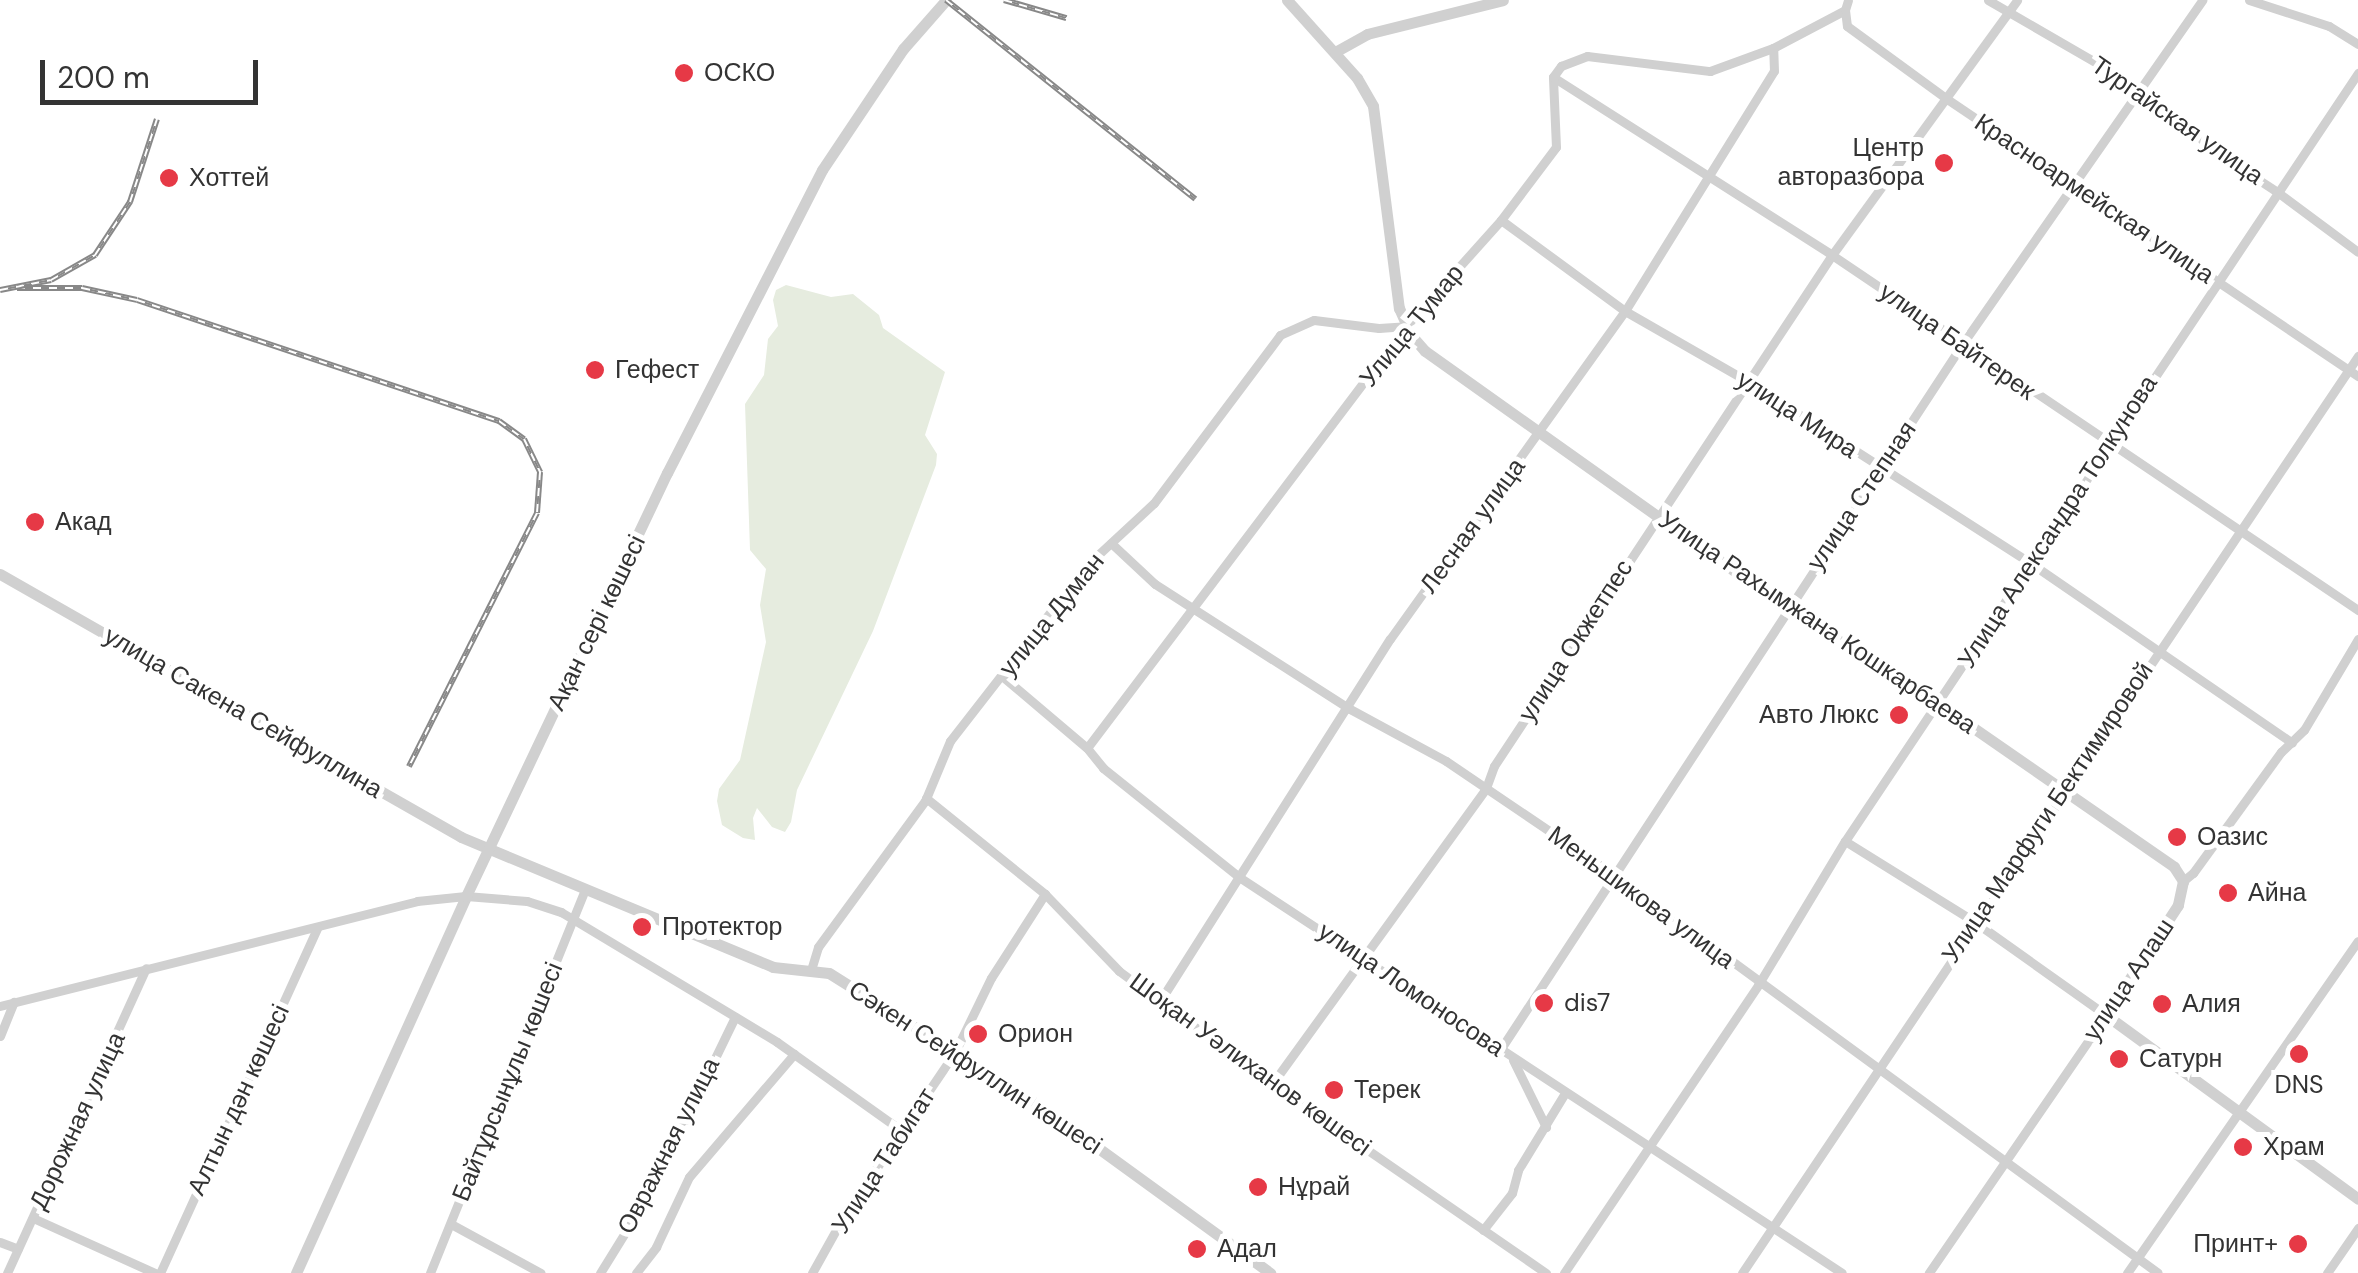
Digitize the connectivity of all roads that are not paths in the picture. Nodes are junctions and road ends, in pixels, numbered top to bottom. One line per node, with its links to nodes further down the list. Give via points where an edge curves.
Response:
1 (946, 0): 54 (street, Ақан сері көшесі, via 903,48 822,170)
2 (1287, 0): 12 (street)
3 (1503, 0): 12 (street, via 1367,34)
4 (1988, 0): 9 (street, Тургайская улица)
5 (2017, 0): 9 (street, улица Окжетпес)
6 (2202, 0): 15 (street, улица Степная)
7 (2249, 0): 10 (street, via 2329,26)
8 (1847, 5): 11 (street); 16 (street, Красноармейская улица, via 1847,26)
9 (2008, 12): 15 (street, Тургайская улица, via 2102,66); 16 (street, улица Окжетпес)
10 (2358, 44)
11 (1773, 48): 14 (street, via 1710,71 1587,56 1561,66); 17 (street, Лесная улица, via 1774,71)
12 (1335, 52): 25 (street, via 1373,106)
13 (2358, 73): 19 (street, Улица Александра Толкунова)
14 (1553, 77): 17 (street, улица Байтерек); 20 (street, Улица Тумар, via 1556,147)
15 (2137, 95): 18 (street, улица Степная); 19 (street, Тургайская улица)
16 (1947, 99): 18 (street, Красноармейская улица); 22 (street, улица Окжетпес)
17 (1708, 174): 22 (street, улица Байтерек); 24 (street, Лесная улица)
18 (2075, 183): 23 (street, Красноармейская улица); 26 (street, улица Степная)
19 (2276, 190): 21 (street, Тургайская улица); 23 (street, Улица Александра Толкунова)
20 (1502, 220): 24 (street, улица Мира); 25 (street, Улица Тумар)
21 (2358, 252)
22 (1832, 255): 26 (street, улица Байтерек); 29 (street, улица Окжетпес)
23 (2216, 281): 28 (street, Красноармейская улица); 31 (street, Улица Александра Толкунова)
24 (1625, 311): 29 (street, улица Мира); 30 (street, Лесная улица)
25 (1406, 326): 30 (street, Улица Рахымжана Кошкарбаева, via 1425,351); 35 (street, улица Думан, via 1314,320 1280,336 1154,503); 38 (street, Улица Тумар)
26 (1960, 346): 31 (street, улица Байтерек); 32 (street, улица Степная)
27 (2358, 356): 28 (street, Улица Марфуги Бектимировой)
28 (2353, 373): 34 (street, Улица Марфуги Бектимировой)
29 (1747, 381): 32 (street, улица Мира); 33 (street, улица Окжетпес)
30 (1542, 431): 33 (street, Улица Рахымжана Кошкарбаева); 45 (street, Лесная улица, via 1390,639)
31 (2108, 445): 34 (street, улица Байтерек); 36 (street, Улица Александра Толкунова)
32 (1882, 470): 36 (street, улица Мира); 39 (street, улица Степная)
33 (1658, 515): 39 (street, Улица Рахымжана Кошкарбаева); 50 (street, улица Окжетпес)
34 (2237, 532): 40 (street, улица Байтерек); 42 (street, Улица Марфуги Бектимировой)
35 (1111, 543): 38 (street, Меньшикова улица); 43 (street, улица Думан)
36 (2029, 562): 42 (street, улица Мира); 44 (street, Улица Александра Толкунова)
37 (0, 574): 54 (street, улица Сакена Сейфуллина)
38 (1193, 608): 45 (street, Меньшикова улица); 48 (street, Улица Тумар)
39 (1787, 608): 44 (street, Улица Рахымжана Кошкарбаева); 55 (street, улица Степная)
40 (2358, 610)
41 (2358, 639): 47 (street, улица Алаш)
42 (2157, 651): 46 (street, улица Мира); 51 (street, Улица Марфуги Бектимировой)
43 (1002, 676): 48 (street, улица Ломоносова); 52 (street, улица Думан, via 950,741)
44 (1938, 704): 51 (street, Улица Рахымжана Кошкарбаева); 53 (street, Улица Александра Толкунова)
45 (1350, 708): 50 (street, Меньшикова улица); 56 (street, Лесная улица)
46 (2281, 736): 47 (street, улица Мира); 49 (street)
47 (2292, 743): 49 (street, улица Алаш)
48 (1087, 748): 56 (street, улица Ломоносова)
49 (2281, 752): 57 (street, улица Алаш)
50 (1486, 788): 55 (street, Меньшикова улица); 65 (street, улица Окжетпес)
51 (2065, 792): 57 (street, Улица Рахымжана Кошкарбаева, via 2166,860); 62 (street, Улица Марфуги Бектимировой)
52 (926, 798): 59 (street, Шоқан Уәлиханов көшесі); 67 (street, улица Думан, via 818,946)
53 (1845, 841): 62 (street); 68 (street, Улица Александра Толкунова)
54 (488, 849): 58 (street, Сәкен Сейфуллин көшесі); 60 (street, Ақан сері көшесі)
55 (1613, 874): 68 (street, Меньшикова улица); 75 (street, улица Степная)
56 (1239, 877): 65 (street, улица Ломоносова); 70 (street, Лесная улица)
57 (2183, 881): 72 (street, улица Алаш, via 2178,905)
58 (585, 890): 61 (street, Байтұрсынұлы көшесі); 67 (street, Сәкен Сейфуллин көшесі, via 773,967)
59 (1045, 894): 70 (street, Шоқан Уәлиханов көшесі, via 1119,971); 76 (street, Улица Табигат, via 991,978)
60 (466, 896): 61 (street, via 527,901); 63 (street); 98 (street, Ақан сері көшесі)
61 (573, 920): 73 (street); 89 (street, Байтұрсынұлы көшесі)
62 (1974, 922): 72 (street); 79 (street, Улица Марфуги Бектимировой)
63 (318, 926): 66 (street); 97 (street, Алтын дән көшесі)
64 (2358, 941): 82 (street)
65 (1364, 957): 75 (street, улица Ломоносова); 80 (street, улица Окжетпес)
66 (146, 968): 69 (street); 88 (street, Дорожная улица)
67 (811, 970): 76 (street, Сәкен Сейфуллин көшесі, via 830,973)
68 (1758, 984): 79 (street, Меньшикова улица); 85 (street, Улица Александра Толкунова)
69 (14, 1002): 71 (street); 74 (street)
70 (1160, 1002): 80 (street, Шоқан Уәлиханов көшесі)
71 (0, 1006)
72 (2106, 1015): 82 (street); 86 (street, улица Алаш)
73 (734, 1017): 77 (street); 101 (street, Овражная улица, via 649,1194)
74 (0, 1036)
75 (1500, 1050): 78 (street, улица Ломоносова)
76 (955, 1052): 84 (street, Улица Табигат); 104 (street, Сәкен Сейфуллин көшесі)
77 (794, 1054): 84 (street); 102 (street, Овражная улица, via 690,1176 656,1248)
78 (1512, 1058): 81 (street, улица Ломоносова); 83 (street)
79 (1878, 1068): 86 (street, Меньшикова улица); 90 (street, Улица Марфуги Бектимировой)
80 (1272, 1084): 92 (street, Шоқан Уәлиханов көшесі)
81 (1565, 1093): 83 (street); 85 (street, улица Ломоносова)
82 (2237, 1110): 87 (street); 95 (street)
83 (1546, 1127): 92 (street, via 1518,1170 1512,1193)
84 (901, 1130): 103 (street, Улица Табигат)
85 (1648, 1149): 90 (street, улица Ломоносова); 106 (street, Улица Александра Толкунова)
86 (2005, 1162): 95 (street, Меньшикова улица); 109 (street, улица Алаш)
87 (2358, 1199)
88 (32, 1218): 94 (street, Дорожная улица); 97 (street)
89 (451, 1224): 99 (street, Байтұрсынұлы көшесі); 100 (street)
90 (1772, 1226): 107 (street, Улица Марфуги Бектимировой); 108 (street, улица Ломоносова)
91 (2358, 1228): 112 (street)
92 (1483, 1230): 105 (street, Шоқан Уәлиханов көшесі)
93 (0, 1242): 94 (street)
94 (18, 1249): 96 (street, Дорожная улица)
95 (2137, 1257): 110 (street); 111 (street, Меньшикова улица)
96 (7, 1273)
97 (157, 1273)
98 (296, 1273)
99 (430, 1273)
100 (542, 1273)
101 (600, 1273)
102 (636, 1273)
103 (812, 1273)
104 (1270, 1273)
105 (1546, 1273)
106 (1564, 1273)
107 (1742, 1273)
108 (1842, 1273)
109 (1929, 1273)
110 (2126, 1273)
111 (2158, 1273)
112 (2327, 1273)

